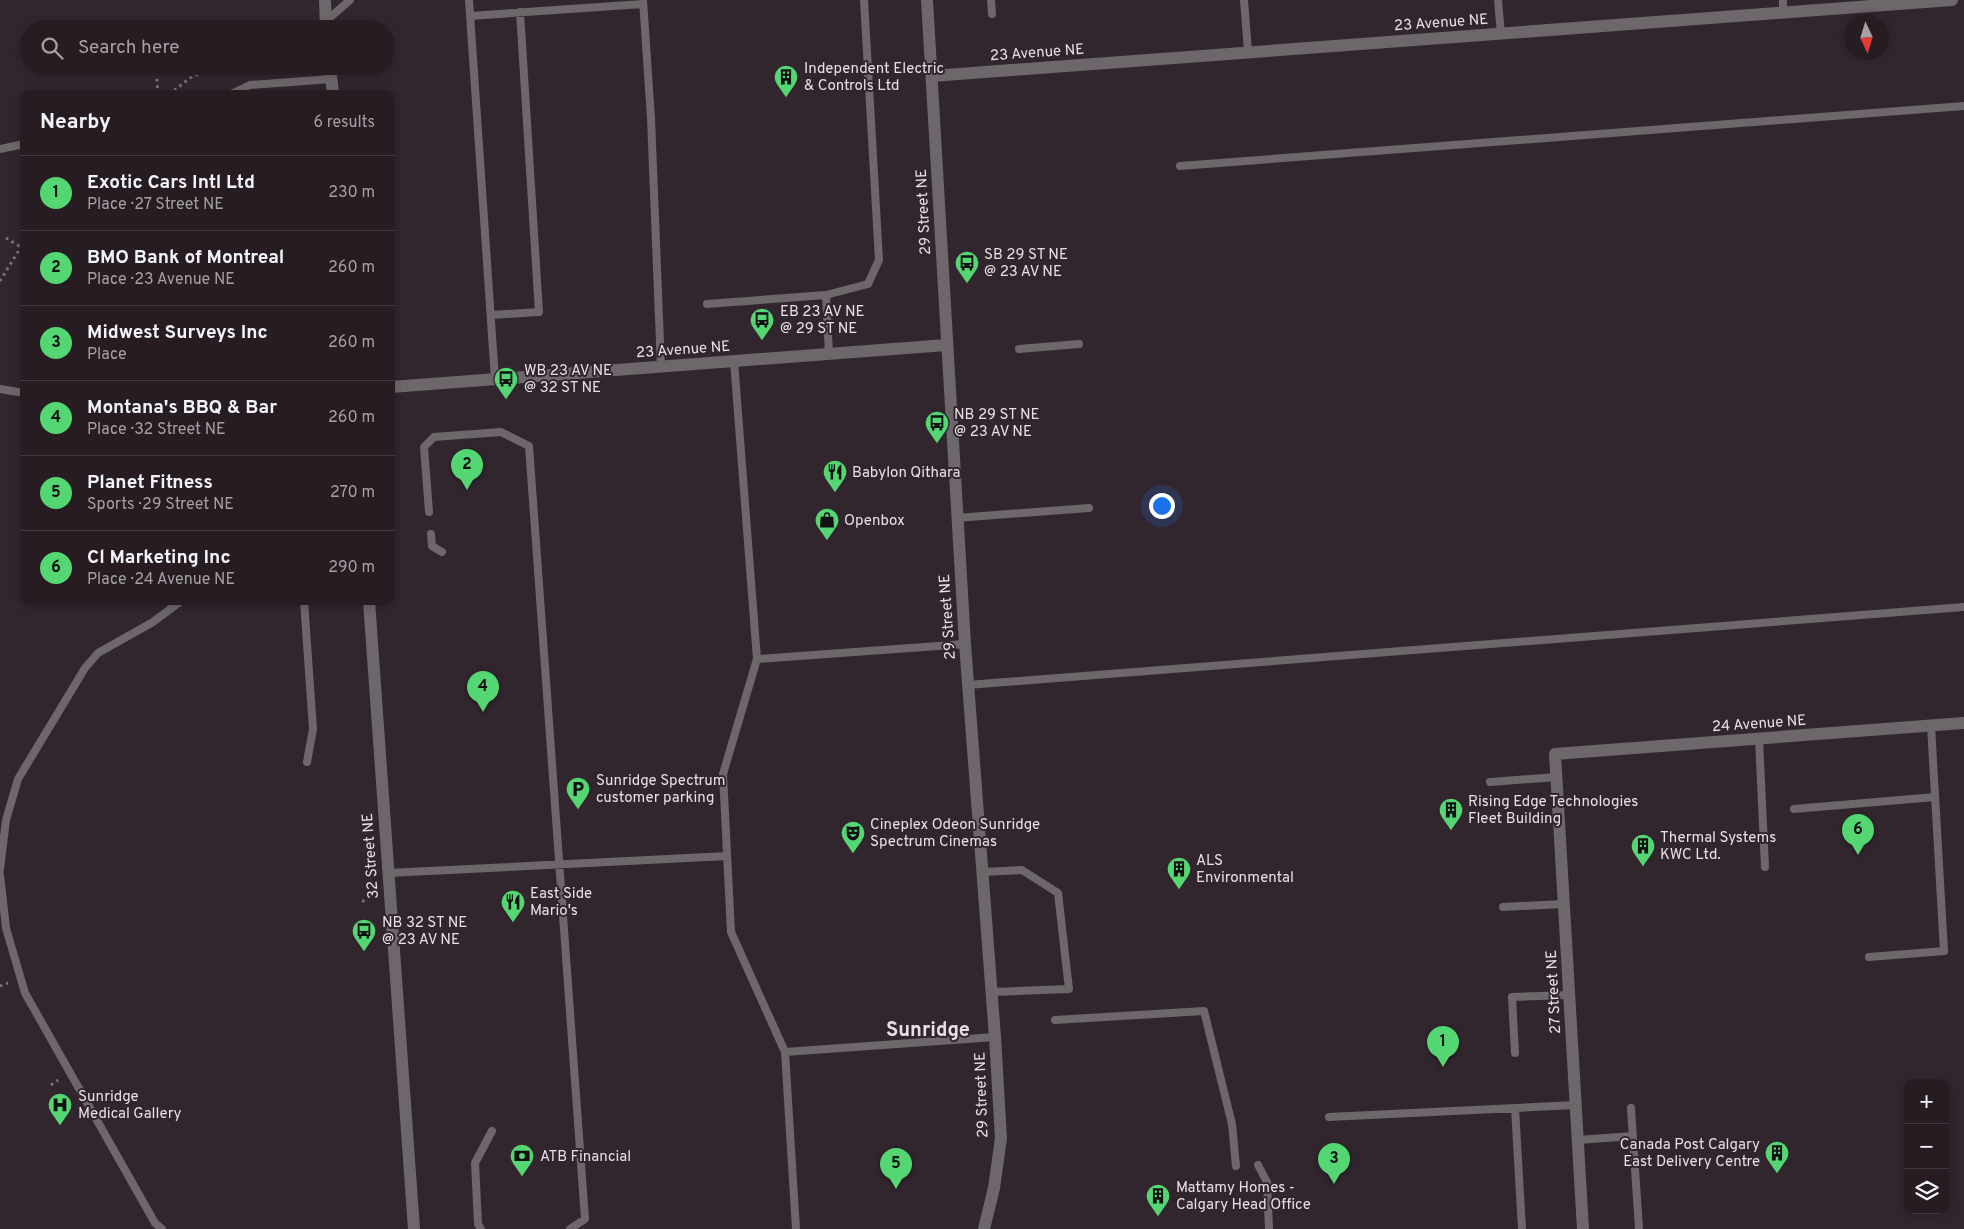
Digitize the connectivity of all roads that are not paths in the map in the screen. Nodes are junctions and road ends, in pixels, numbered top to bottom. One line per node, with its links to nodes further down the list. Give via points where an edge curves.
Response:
1 (325, 0): 16 (street)
2 (350, 0): 17 (lane)
3 (469, 0): 15 (lane)
4 (864, 0): 29 (lane, via 879,260 868,284)
5 (927, 0): 21 (street, 29 Street NE)
6 (991, 0): 14 (lane)
7 (1244, 0): 19 (lane)
8 (1498, 0): 18 (lane)
9 (1952, 0): 10 (street, 23 Avenue NE)
10 (1915, 1): 12 (street, 23 Avenue NE)
11 (643, 2): 13 (lane); 37 (lane)
12 (1783, 6): 18 (street, 23 Avenue NE)
13 (520, 12): 15 (lane); 31 (lane, via 539,312)
14 (992, 14)
15 (470, 16): 31 (lane)
16 (326, 20)
17 (331, 20)
18 (1501, 34): 19 (street, 23 Avenue NE)
19 (1248, 52): 21 (street, 23 Avenue NE)
20 (331, 75): 22 (street)
21 (932, 76): 33 (street, 29 Street NE)
22 (331, 79): 23 (lane, via 250,86); 24 (street)
23 (240, 90)
24 (332, 90)
25 (1964, 106): 28 (lane)
26 (20, 145): 27 (lane)
27 (0, 149)
28 (1180, 166)
29 (826, 295): 30 (lane); 35 (lane)
30 (707, 304)
31 (491, 315): 38 (lane)
32 (1079, 344): 34 (lane)
33 (946, 345): 35 (street, 23 Avenue NE); 44 (street, 29 Street NE)
34 (1019, 349)
35 (829, 354): 36 (street, 23 Avenue NE)
36 (734, 361): 37 (street, 23 Avenue NE); 52 (lane)
37 (661, 367): 38 (street, 23 Avenue NE)
38 (495, 379): 39 (street, 23 Avenue NE)
39 (395, 387)
40 (0, 389): 41 (lane)
41 (20, 392)
42 (1089, 508): 44 (lane)
43 (429, 512): 64 (lane, via 424,447 434,437 502,432 529,446)
44 (956, 518): 51 (street, 29 Street NE)
45 (431, 534): 46 (lane, via 432,546)
46 (442, 552)
47 (176, 605): 66 (lane, via 98,654 85,668 18,779 6,820)
48 (304, 605): 58 (lane, via 313,729)
49 (369, 605): 68 (street, 32 Street NE)
50 (1964, 607): 53 (lane)
51 (964, 644): 52 (lane); 53 (street, 29 Street NE)
52 (757, 659): 63 (lane, via 723,774)
53 (968, 684): 67 (street, 29 Street NE)
54 (1964, 724): 55 (street, 24 Avenue NE)
55 (1931, 726): 56 (street, 24 Avenue NE); 61 (lane)
56 (1759, 739): 57 (street, 24 Avenue NE); 65 (lane)
57 (1556, 754): 59 (street, 27 Street NE)
58 (307, 762)
59 (1557, 777): 60 (lane); 70 (street, 27 Street NE)
60 (1490, 782)
61 (1935, 797): 62 (lane); 72 (lane, via 1944,951)
62 (1794, 809)
63 (727, 856): 64 (lane); 77 (lane, via 732,932)
64 (558, 865): 68 (lane); 92 (lane, via 585,1219)
65 (1765, 867)
66 (0, 869)
67 (982, 872): 73 (street, 29 Street NE); 73 (lane, via 1022,870 1058,893 1069,989)
68 (388, 873): 90 (street, 32 Street NE)
69 (0, 875): 88 (lane, via 6,928 25,992)
70 (1564, 904): 71 (lane); 74 (street, 27 Street NE)
71 (1503, 907)
72 (1869, 957)
73 (992, 992): 76 (street, 29 Street NE)
74 (1570, 995): 78 (lane, via 1512,997); 79 (street, 27 Street NE)
75 (1055, 1020): 87 (lane, via 1204,1011 1232,1124)
76 (995, 1037): 77 (lane); 94 (street, 29 Street NE, via 1001,1138)
77 (785, 1052): 93 (lane)
78 (1515, 1053)
79 (1576, 1106): 80 (lane); 85 (street, 27 Street NE)
80 (1515, 1108): 82 (lane); 96 (lane)
81 (1631, 1108): 84 (lane)
82 (1329, 1117)
83 (492, 1131): 91 (lane, via 476,1163 478,1224)
84 (1633, 1136): 85 (lane); 98 (lane)
85 (1578, 1140): 97 (street, 27 Street NE)
86 (1258, 1165): 95 (lane, via 1267,1182)
87 (1236, 1166)
88 (154, 1227): 89 (lane)
89 (162, 1229)
90 (414, 1229)
91 (482, 1229)
92 (570, 1229)
93 (796, 1229)
94 (984, 1229)
95 (1269, 1229)
96 (1522, 1229)
97 (1583, 1229)
98 (1639, 1229)

